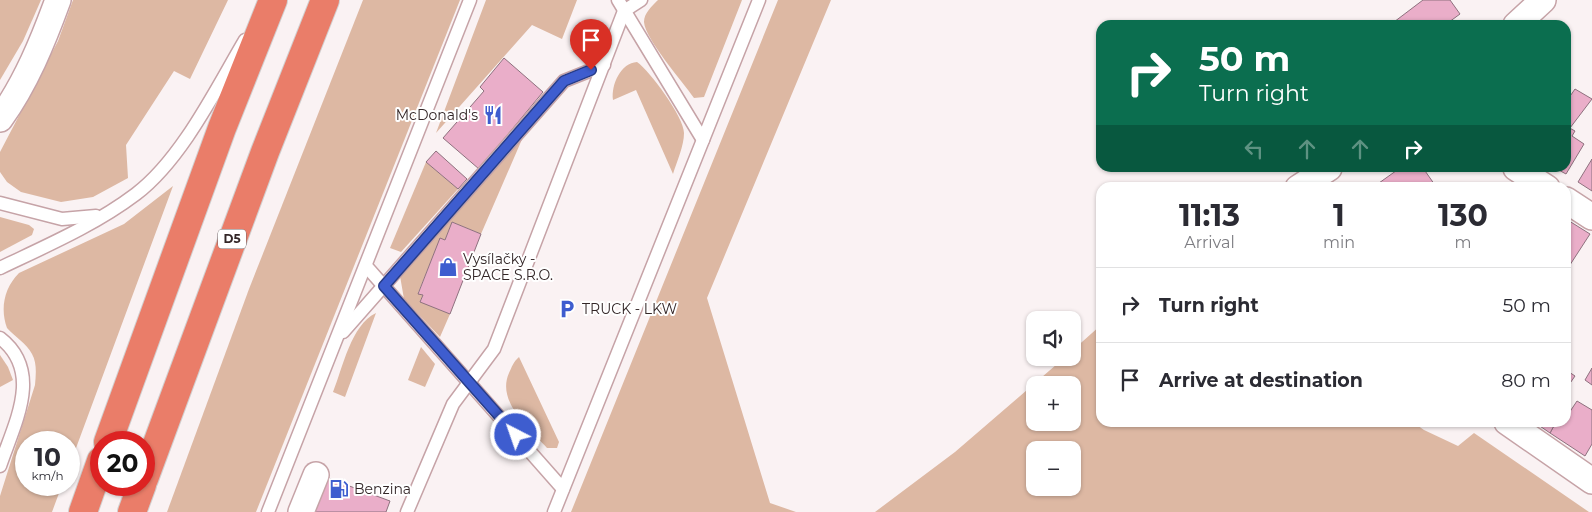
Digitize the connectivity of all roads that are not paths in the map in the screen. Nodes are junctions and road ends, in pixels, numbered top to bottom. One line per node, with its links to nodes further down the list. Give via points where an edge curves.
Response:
1 (58, 0): 12 (street, via 44,39)
2 (268, 0): 21 (lane, via 179,147 158,174)
3 (273, 0): 30 (highway, via 222,128)
4 (325, 0): 31 (highway, D5)
5 (470, 0): 23 (lane)
6 (642, 0): 9 (lane)
7 (759, 0): 13 (lane)
8 (1543, 0): 10 (street)
9 (621, 6): 11 (lane); 13 (lane)
10 (1521, 20)
11 (604, 65): 25 (lane, via 564,81); 28 (lane, via 494,350)
12 (0, 119)
13 (703, 140): 35 (lane)
14 (1323, 172): 16 (street)
15 (1522, 172): 17 (street)
16 (1307, 182)
17 (1538, 182)
18 (0, 196): 20 (lane)
19 (1571, 203): 22 (street)
20 (5, 205): 21 (lane, via 62,219 94,216)
21 (113, 210): 24 (lane)
22 (1592, 217)
23 (366, 266): 25 (lane); 27 (lane)
24 (0, 268)
25 (384, 286): 27 (lane); 28 (lane)
26 (0, 338): 32 (lane, via 16,355 23,370 24,390)
27 (337, 338): 40 (lane)
28 (469, 382): 35 (lane); 42 (lane, via 453,404)
29 (1515, 427): 33 (street)
30 (112, 431)
31 (155, 449)
32 (0, 466)
33 (1589, 473)
34 (316, 475): 41 (street)
35 (563, 488): 43 (lane)
36 (90, 492): 38 (highway)
37 (138, 496): 39 (highway)
38 (83, 512)
39 (132, 512)
40 (268, 512)
41 (302, 512)
42 (408, 512)
43 (554, 512)

